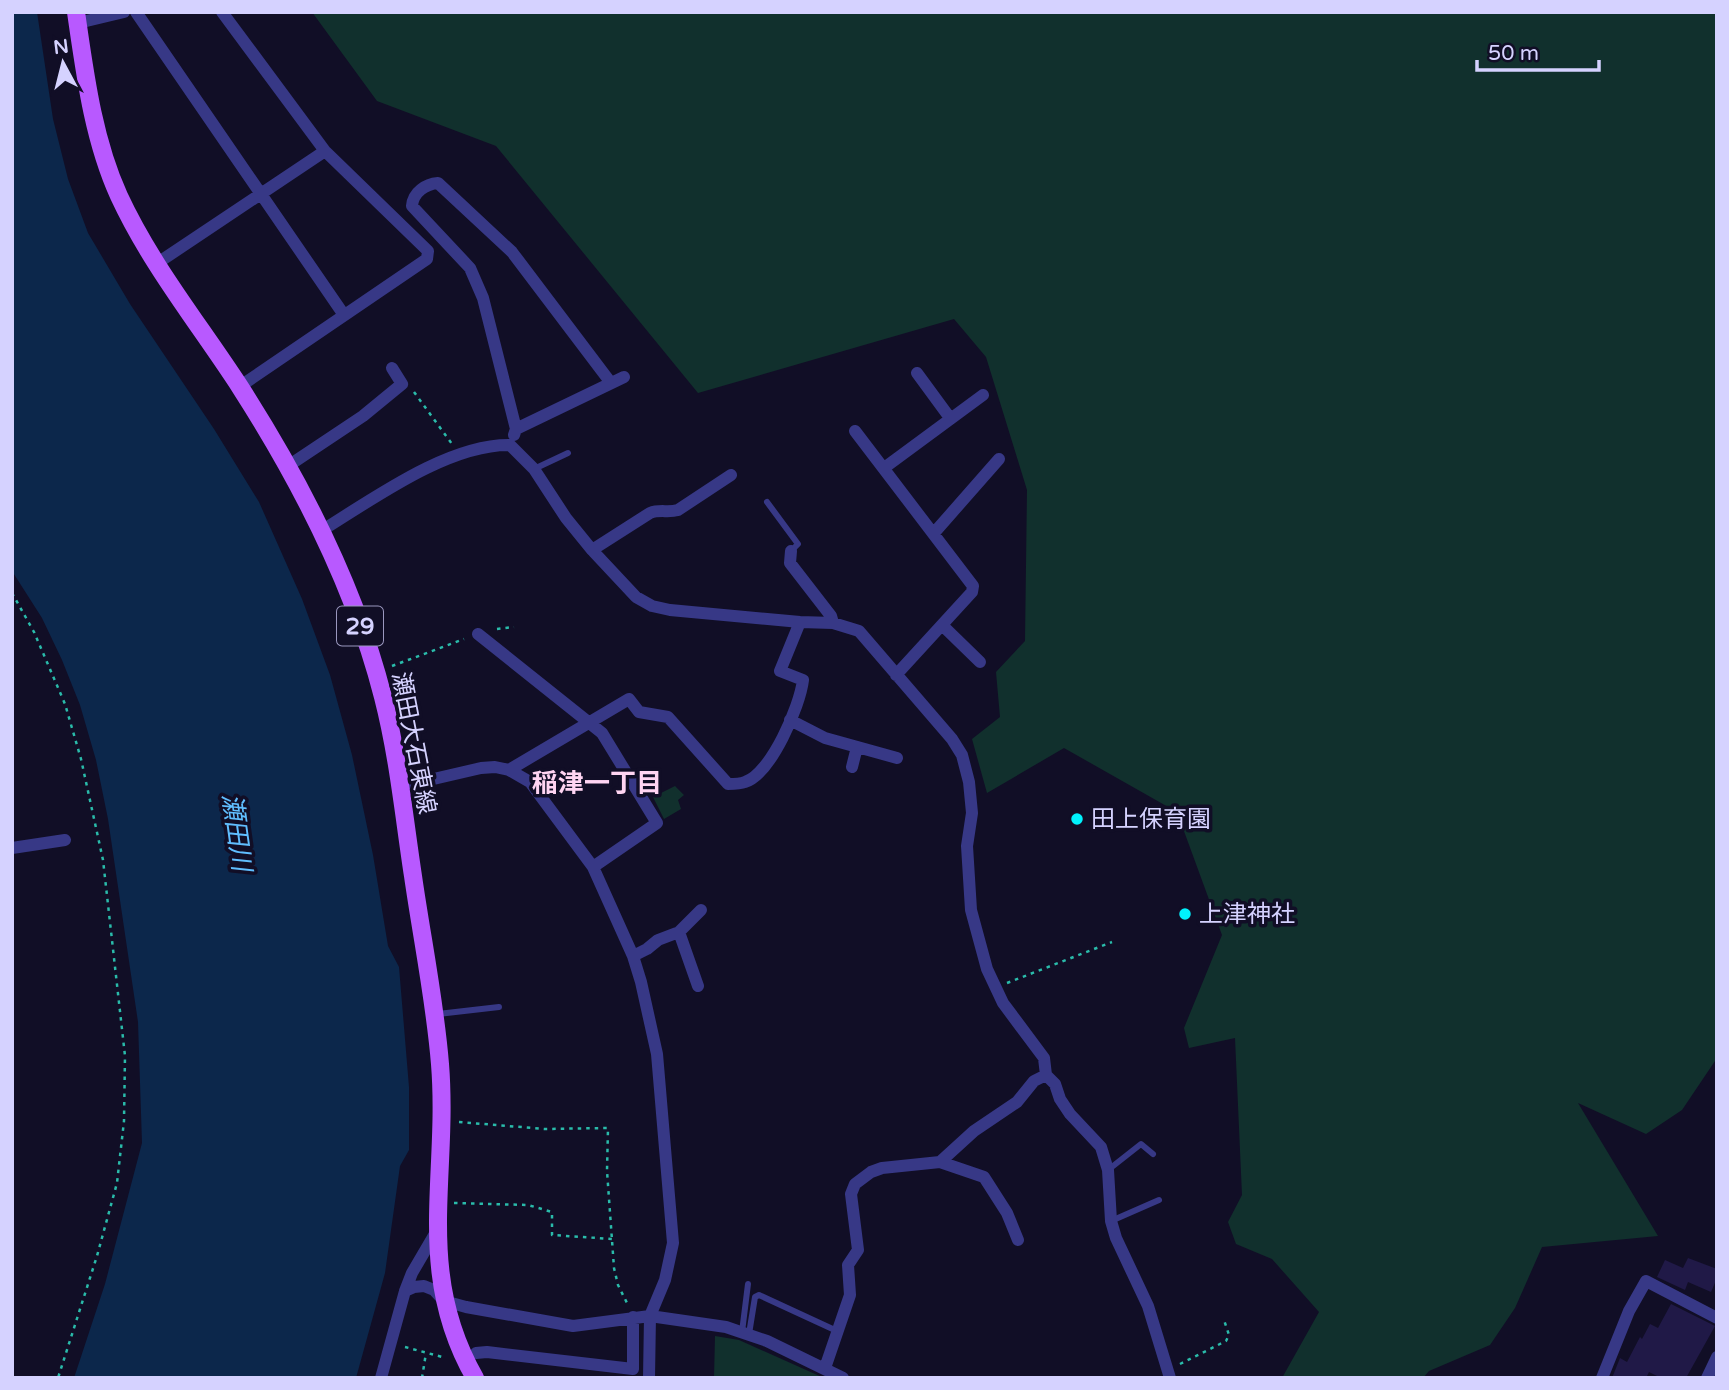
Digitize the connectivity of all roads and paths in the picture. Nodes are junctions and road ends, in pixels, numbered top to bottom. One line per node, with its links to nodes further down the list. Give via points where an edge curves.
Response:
1 (124, 12): 4 (street)
2 (136, 12): 6 (street)
3 (222, 12): 5 (street)
4 (77, 18): 7 (main road, 瀬田大石東線 / 29, via 89,96 109,171)
5 (325, 151): 6 (street); 8 (street, via 428,251 427,259)
6 (260, 194): 7 (street); 8 (street)
7 (156, 264): 14 (main road, 瀬田大石東線 / 29)
8 (344, 315): 14 (street)
9 (392, 368): 13 (street)
10 (917, 373): 16 (street)
11 (624, 377): 12 (street)
12 (611, 383): 17 (street); 17 (street, via 512,252 438,183 428,184 413,198 412,206 470,268 483,298)
13 (402, 384): 21 (path, via 409,384); 23 (street)
14 (239, 387): 23 (main road, 瀬田大石東線 / 29)
15 (983, 395): 16 (street)
16 (950, 418): 24 (street)
17 (516, 429): 19 (street)
18 (855, 431): 24 (street)
19 (510, 445): 21 (street, via 490,445); 25 (street)
20 (568, 453): 25 (lane)
21 (460, 455): 28 (street, via 411,477)
22 (999, 459): 29 (street)
23 (288, 466): 28 (main road, 瀬田大石東線 / 29)
24 (884, 468): 29 (street)
25 (534, 469): 30 (street)
26 (731, 475): 30 (street, via 678,510 650,513)
27 (767, 502): 31 (lane, via 798,544)
28 (321, 531): 39 (main road, 瀬田大石東線 / 29)
29 (934, 533): 35 (street, via 973,586)
30 (592, 551): 33 (street, via 636,597 652,606)
31 (791, 551): 34 (street, via 790,563)
32 (12, 593): 85 (path, via 65,704 81,758 103,860 125,1056 117,1183)
33 (800, 622): 34 (street); 41 (street, via 780,671 803,680)
34 (833, 623): 40 (street, via 859,631)
35 (942, 625): 38 (street); 40 (street)
36 (514, 627): 37 (path)
37 (478, 634): 39 (path); 42 (street)
38 (980, 663)
39 (376, 672): 47 (main road, 瀬田大石東線 / 29)
40 (897, 675): 56 (street, via 962,755 972,813 967,846 971,910)
41 (790, 720): 42 (street, via 775,755 747,782 728,784 668,717 639,712 629,699); 43 (street, via 825,738)
42 (589, 723): 46 (street); 50 (street, via 602,733 657,823)
43 (857, 747): 44 (street); 45 (street)
44 (897, 758)
45 (852, 767)
46 (509, 770): 47 (street, via 481,768); 50 (street, via 530,782)
47 (399, 787): 58 (main road, 瀬田大石東線 / 29)
48 (65, 839): 49 (street)
49 (12, 848)
50 (593, 867): 54 (street)
51 (701, 910): 52 (street)
52 (679, 932): 54 (street); 55 (street)
53 (1112, 942): 56 (path)
54 (633, 956): 73 (street, via 657,1054 673,1243)
55 (698, 986)
56 (994, 988): 59 (street, via 1044,1058)
57 (499, 1007): 58 (lane)
58 (434, 1015): 60 (main road, 瀬田大石東線 / 29)
59 (1045, 1074): 62 (street); 63 (street, via 1070,1114 1101,1147)
60 (441, 1121): 65 (main road, 瀬田大石東線 / 29); 68 (path, via 545,1129 608,1128)
61 (1153, 1154): 63 (lane, via 1141,1144)
62 (940, 1162): 69 (street, via 984,1177); 77 (street, via 883,1168 855,1184 858,1250 848,1265 850,1295)
63 (1108, 1170): 66 (street)
64 (1159, 1200): 66 (lane)
65 (438, 1203): 67 (main road, 瀬田大石東線 / 29); 68 (path, via 528,1205 552,1212 552,1235)
66 (1111, 1221): 83 (street, via 1148,1306)
67 (436, 1232): 71 (street); 72 (main road, 瀬田大石東線 / 29)
68 (612, 1239): 74 (path, via 618,1285)
69 (1018, 1240)
70 (748, 1284): 78 (lane)
71 (405, 1291): 72 (street, via 424,1286); 79 (street)
72 (444, 1301): 74 (street, via 573,1326); 81 (main road, 瀬田大石東線 / 29)
73 (650, 1316): 74 (street); 78 (street); 89 (street)
74 (633, 1317): 81 (street, via 633,1369 487,1352)
75 (1717, 1318): 92 (street, via 1646,1281)
76 (1224, 1320): 83 (path, via 1229,1335 1226,1341 1185,1363)
77 (838, 1331): 78 (lane, via 759,1295); 84 (street)
78 (745, 1333): 84 (street)
79 (392, 1343): 80 (path); 86 (street)
80 (426, 1353): 81 (path, via 454,1360); 87 (path)
81 (470, 1355): 88 (main road, 瀬田大石東線 / 29)
82 (1717, 1357): 93 (street)
83 (1166, 1364): 91 (street)
84 (825, 1368): 90 (street)
85 (58, 1378)
86 (381, 1378)
87 (422, 1378)
88 (475, 1378)
89 (649, 1378)
90 (843, 1378)
91 (1170, 1378)
92 (1602, 1378)
93 (1707, 1378)

